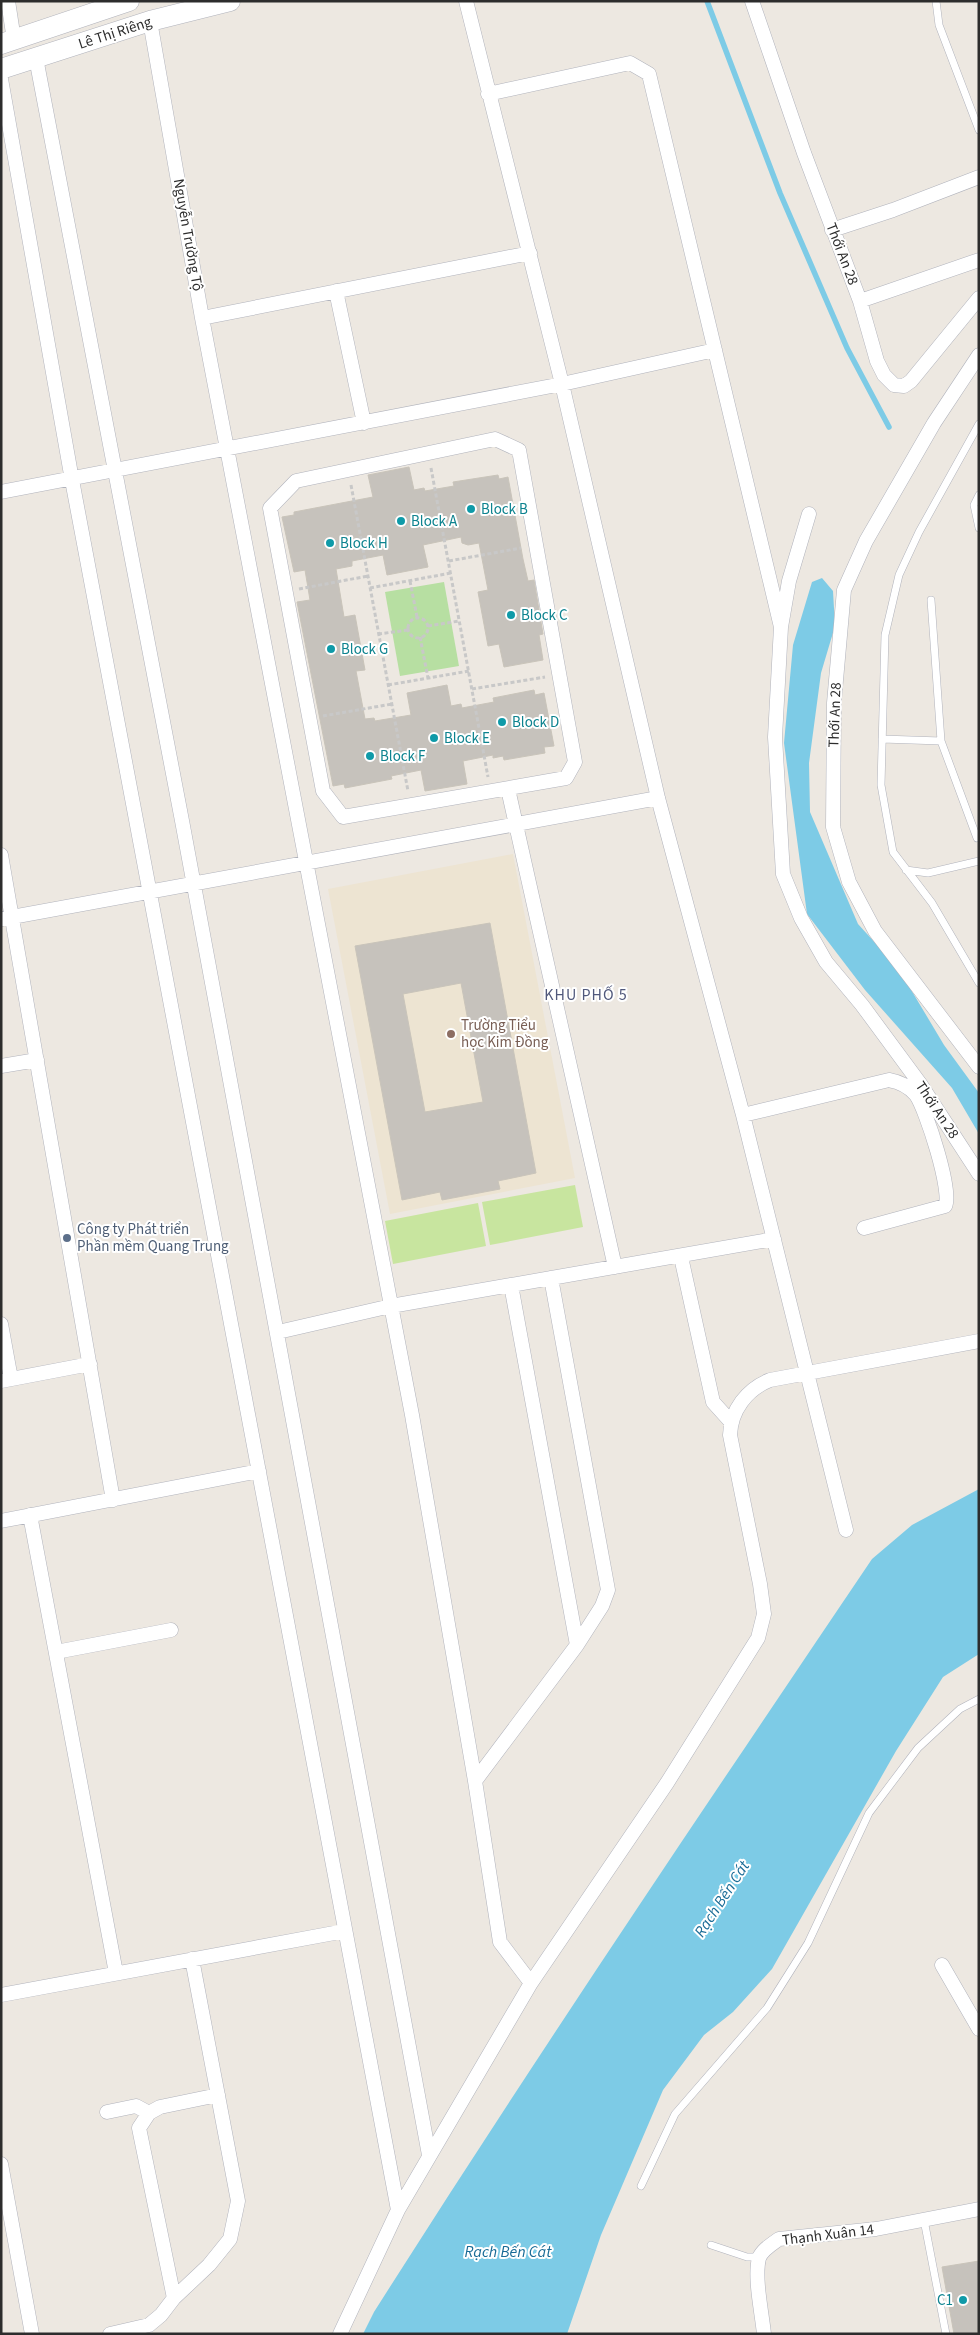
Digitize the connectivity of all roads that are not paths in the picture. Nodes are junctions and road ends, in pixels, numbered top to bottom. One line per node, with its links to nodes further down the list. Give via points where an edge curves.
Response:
1 (8, 1): 9 (street)
2 (128, 1): 7 (street, Lê Thị Riêng)
3 (230, 1): 8 (street, Lê Thị Riêng)
4 (466, 1): 13 (street)
5 (752, 1): 16 (street, Thới An 28)
6 (936, 1): 14 (lane, via 939,25)
7 (91, 7): 9 (street, Lê Thị Riêng)
8 (150, 21): 10 (street, Lê Thị Riêng); 22 (street, Nguyễn Trường Tộ)
9 (8, 42)
10 (36, 58): 11 (street, Lê Thị Riêng); 29 (street)
11 (1, 69)
12 (1, 79): 30 (street)
13 (488, 94): 17 (street); 23 (street, via 630,63 649,74)
14 (979, 130)
15 (979, 177): 16 (street)
16 (832, 230): 21 (street, Thới An 28)
17 (530, 252): 19 (street); 25 (street)
18 (979, 260): 21 (street)
19 (336, 291): 22 (street); 26 (street)
20 (979, 298): 21 (street, Thới An 28, via 904,386 894,385 877,362)
21 (860, 301)
22 (202, 318): 28 (street, Nguyễn Trường Tộ)
23 (715, 350): 25 (street); 36 (street)
24 (979, 355): 53 (street, Thới An 28, via 934,423 866,541 844,590 834,703 833,827 850,882 875,931)
25 (562, 384): 26 (street); 40 (street)
26 (364, 423): 28 (street)
27 (979, 424): 37 (lane, via 899,575 885,635)
28 (228, 449): 29 (street); 45 (street, Nguyễn Trường Tộ)
29 (116, 471): 30 (street); 47 (street)
30 (72, 480): 31 (street); 48 (street)
31 (1, 492)
32 (979, 495): 34 (lane, via 974,505)
33 (809, 514): 36 (street, Thới An 28, via 789,581)
34 (979, 528)
35 (931, 600): 38 (lane)
36 (781, 627): 55 (street, Thới An 28, via 775,737 783,874 801,918 826,962 921,1085)
37 (882, 739): 38 (lane); 46 (lane, via 882,785 893,852)
38 (941, 741): 42 (lane)
39 (508, 790): 39 (street, via 343,817 323,791 270,508 296,481 495,439 519,450 576,762 566,778); 41 (street)
40 (658, 798): 41 (street); 54 (street)
41 (515, 824): 45 (street); 59 (street)
42 (977, 838)
43 (1, 855): 49 (street)
44 (979, 861): 46 (lane, via 928,873)
45 (306, 862): 47 (street); 62 (street, Nguyễn Trường Tộ)
46 (906, 870): 50 (lane, via 932,903)
47 (194, 884): 48 (street); 64 (street)
48 (150, 893): 49 (street); 70 (street)
49 (7, 918): 51 (street)
50 (979, 983)
51 (38, 1060): 52 (street); 66 (street)
52 (1, 1066)
53 (979, 1067)
54 (743, 1115): 56 (street, via 890,1080 907,1086 920,1102 932,1133 947,1203); 57 (street)
55 (979, 1174)
56 (864, 1228)
57 (774, 1240): 58 (street); 67 (street)
58 (681, 1257): 59 (street); 69 (street, via 713,1402)
59 (615, 1267): 60 (street)
60 (551, 1278): 61 (street); 76 (street, via 608,1590 602,1606)
61 (511, 1285): 62 (street); 76 (street)
62 (391, 1306): 64 (street); 79 (street, Nguyễn Trường Tộ)
63 (1, 1324): 68 (street)
64 (278, 1332): 90 (street)
65 (979, 1341): 67 (street)
66 (90, 1364): 68 (street); 71 (street)
67 (806, 1372): 69 (street, via 756,1385 744,1397); 74 (street)
68 (6, 1380)
69 (731, 1422): 84 (street, via 730,1435 764,1614 758,1638 667,1783)
70 (259, 1471): 71 (street); 80 (street)
71 (113, 1500): 72 (street)
72 (30, 1515): 73 (street); 77 (street)
73 (1, 1521)
74 (846, 1530)
75 (171, 1630): 77 (street)
76 (577, 1645): 79 (street)
77 (56, 1652): 83 (street)
78 (979, 1699): 92 (lane, via 960,1709 918,1748 869,1813 808,1942 767,2008 675,2114)
79 (475, 1781): 84 (street, Nguyễn Trường Tộ, via 500,1942)
80 (345, 1930): 81 (street); 95 (street)
81 (192, 1959): 83 (street); 87 (street)
82 (942, 1965): 86 (street)
83 (116, 1973): 85 (street)
84 (531, 1984): 90 (street)
85 (1, 1995)
86 (979, 2029)
87 (218, 2094): 89 (street, via 160,2107); 99 (street, via 238,2201 235,2223 230,2239 209,2265)
88 (107, 2112): 89 (street, via 136,2106)
89 (149, 2113): 99 (street, via 139,2128)
90 (429, 2155): 95 (street)
91 (1, 2164): 94 (street)
92 (641, 2186)
93 (979, 2209): 96 (street, Thạnh Xuân 14)
94 (6, 2210): 100 (street)
95 (398, 2210): 102 (street)
96 (924, 2220): 98 (street, Thạnh Xuân 14, via 876,2229 779,2239); 104 (lane)
97 (711, 2245): 98 (lane, via 747,2257)
98 (759, 2257): 103 (street)
99 (174, 2298): 101 (street, via 161,2316 149,2324)
100 (32, 2334)
101 (110, 2334)
102 (340, 2334)
103 (764, 2334)
104 (946, 2334)

